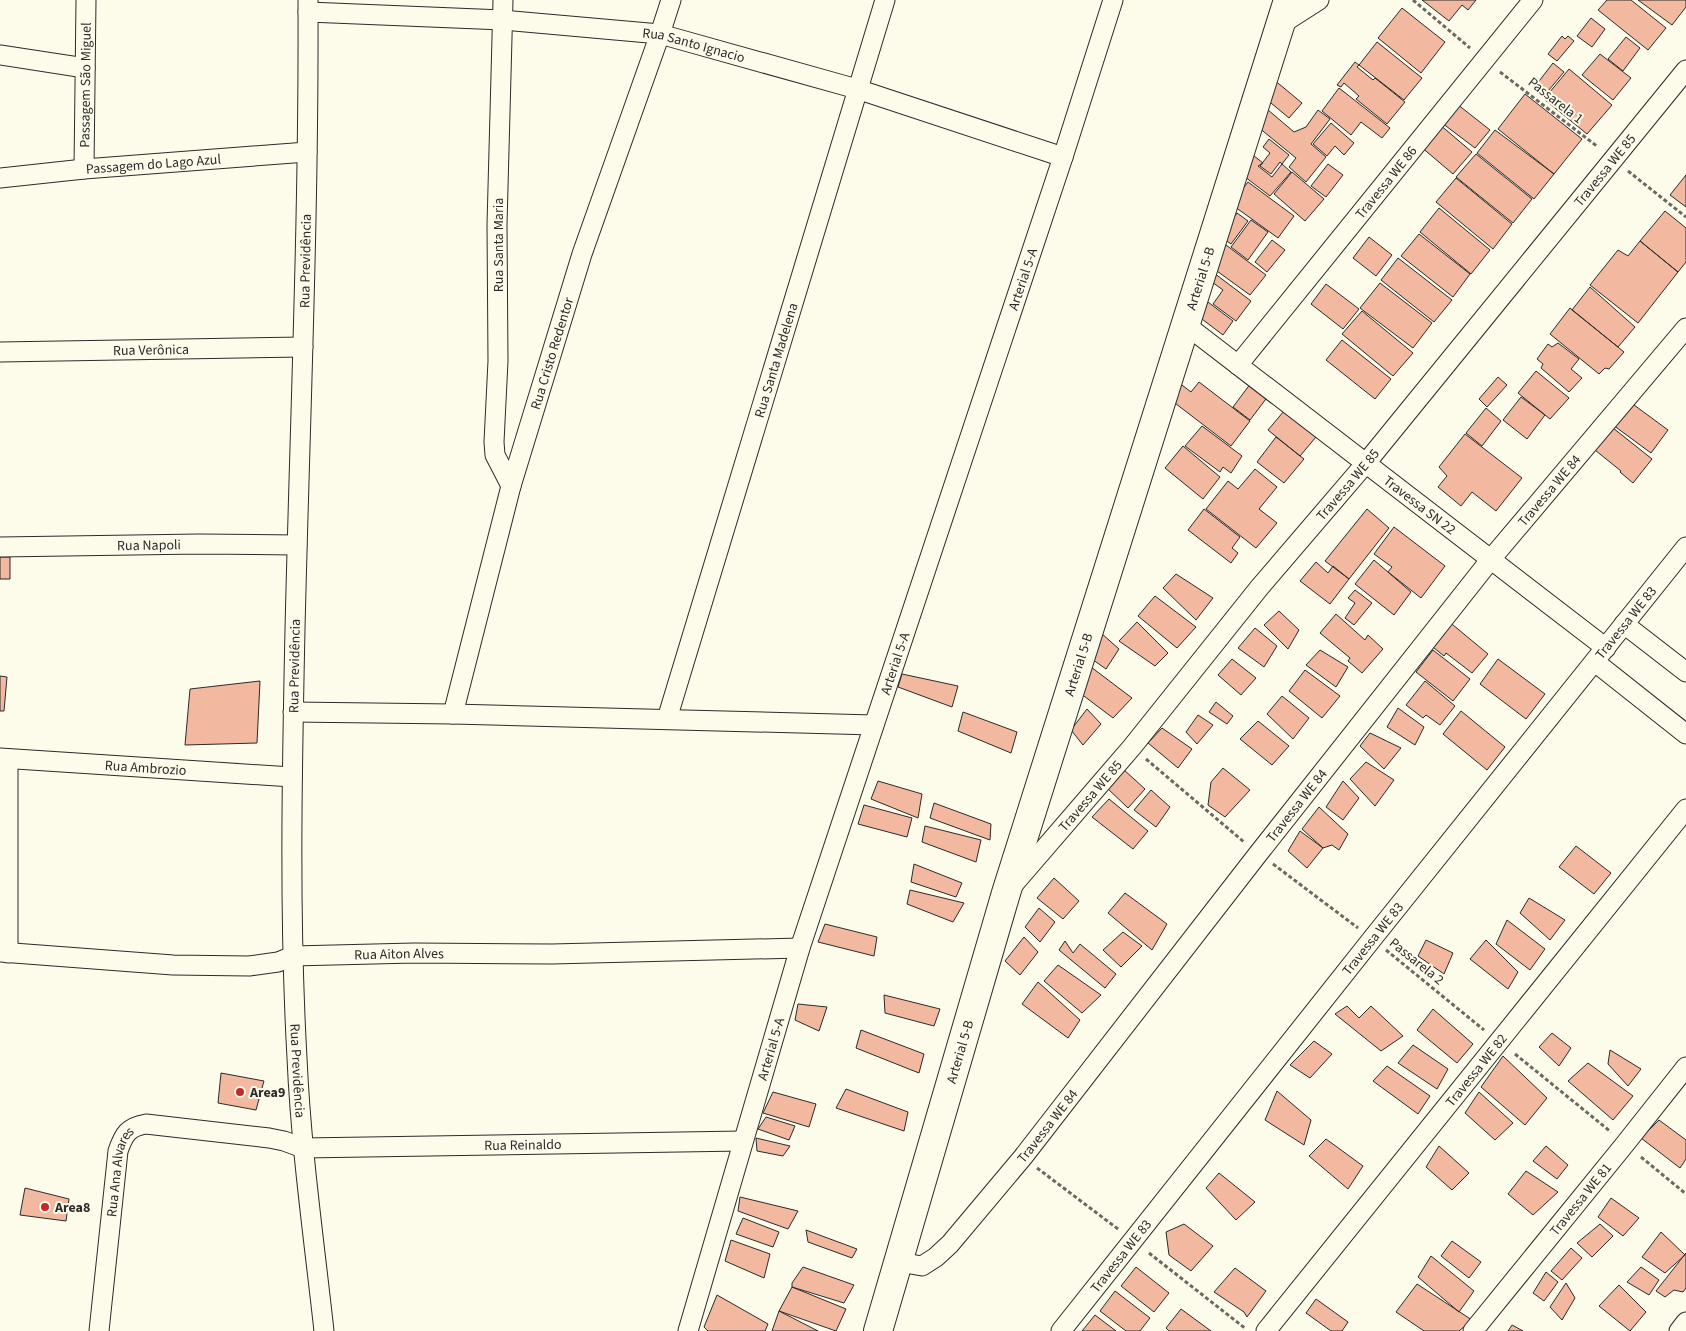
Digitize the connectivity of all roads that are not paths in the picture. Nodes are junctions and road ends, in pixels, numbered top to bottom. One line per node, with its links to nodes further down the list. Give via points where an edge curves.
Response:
1 (86, 0): 13 (street, Passagem São Miguel)
2 (503, 0): 10 (street, Rua Santa Maria)
3 (671, 0): 11 (street, Rua Cristo Redentor)
4 (885, 0): 15 (street, Rua Santa Madelena)
5 (1114, 0): 17 (street, Arterial 5-A)
6 (1319, 0): 9 (street)
7 (1533, 0): 24 (street, Travessa WE 86)
8 (308, 6): 10 (street, Rua Santo Ignacio); 16 (street, Rua Previdência)
9 (1284, 13): 20 (main road, Arterial 5-B)
10 (503, 20): 11 (street, Rua Santo Ignacio); 26 (street, Rua Santa Maria, via 494,442 495,455)
11 (660, 34): 15 (street, Rua Santo Ignacio); 26 (street, Rua Cristo Redentor, via 582,254)
12 (0, 55): 13 (street)
13 (85, 68): 18 (street, Passagem São Miguel)
14 (1686, 70): 25 (street, Travessa WE 85)
15 (858, 89): 17 (street, Rua Santo Ignacio); 36 (street, Rua Santa Madelena)
16 (308, 152): 18 (street, Passagem do Lago Azul); 22 (street, Rua Previdência)
17 (1063, 158): 37 (street, Arterial 5-A)
18 (84, 169): 19 (street, Passagem do Lago Azul)
19 (0, 178)
20 (1186, 324): 24 (street, Travessa SN 22); 42 (main road, Arterial 5-B)
21 (1686, 328): 30 (street, Travessa WE 84)
22 (303, 347): 23 (street, Rua Verônica); 27 (street, Rua Previdência)
23 (0, 352)
24 (1238, 365): 25 (street, Travessa SN 22)
25 (1366, 463): 30 (street, Travessa SN 22); 42 (street, Travessa WE 85, via 1265,580 1132,747)
26 (511, 486): 35 (street, Rua Cristo Redentor)
27 (297, 545): 28 (street, Rua Napoli); 34 (street, Rua Previdência)
28 (0, 547)
29 (1686, 547): 31 (street, Travessa WE 83)
30 (1491, 559): 32 (street, Travessa SN 22); 49 (street, Travessa WE 84, via 1023,1157 950,1244 922,1266)
31 (1624, 624): 32 (street, Travessa WE 83); 33 (street)
32 (1601, 655): 38 (street, Travessa SN 22); 57 (street, Travessa WE 83)
33 (1686, 672)
34 (293, 712): 35 (street); 40 (street, Rua Previdência)
35 (453, 714): 36 (street)
36 (667, 719): 37 (street)
37 (874, 725): 43 (street, Arterial 5-A)
38 (1686, 734)
39 (4, 759): 40 (street, Rua Ambrozio); 44 (street)
40 (292, 777): 45 (street, Rua Previdência)
41 (1686, 809): 58 (street, Travessa WE 82)
42 (1006, 893): 49 (main road, Arterial 5-B)
43 (800, 948): 45 (street, Rua Aiton Alves); 47 (street, Arterial 5-A)
44 (4, 953): 45 (street, Rua Aiton Alves, via 173,965 249,966 278,962)
45 (293, 956): 48 (street, Rua Previdência)
46 (1686, 1066): 59 (street, Travessa WE 81)
47 (743, 1141): 48 (street, Rua Reinaldo); 55 (street, Arterial 5-A)
48 (303, 1148): 50 (street, Rua Ana Alvares, via 269,1138 146,1124 135,1126 123,1138 118,1151); 54 (street, Rua Previdência)
49 (899, 1262): 56 (main road, Arterial 5-B)
50 (102, 1300): 52 (street, Rua Ana Alvares); 53 (street)
51 (1686, 1322): 60 (street)
52 (98, 1331)
53 (110, 1331)
54 (324, 1331)
55 (688, 1331)
56 (878, 1331)
57 (1061, 1331)
58 (1266, 1331)
59 (1473, 1331)
60 (1679, 1331)

